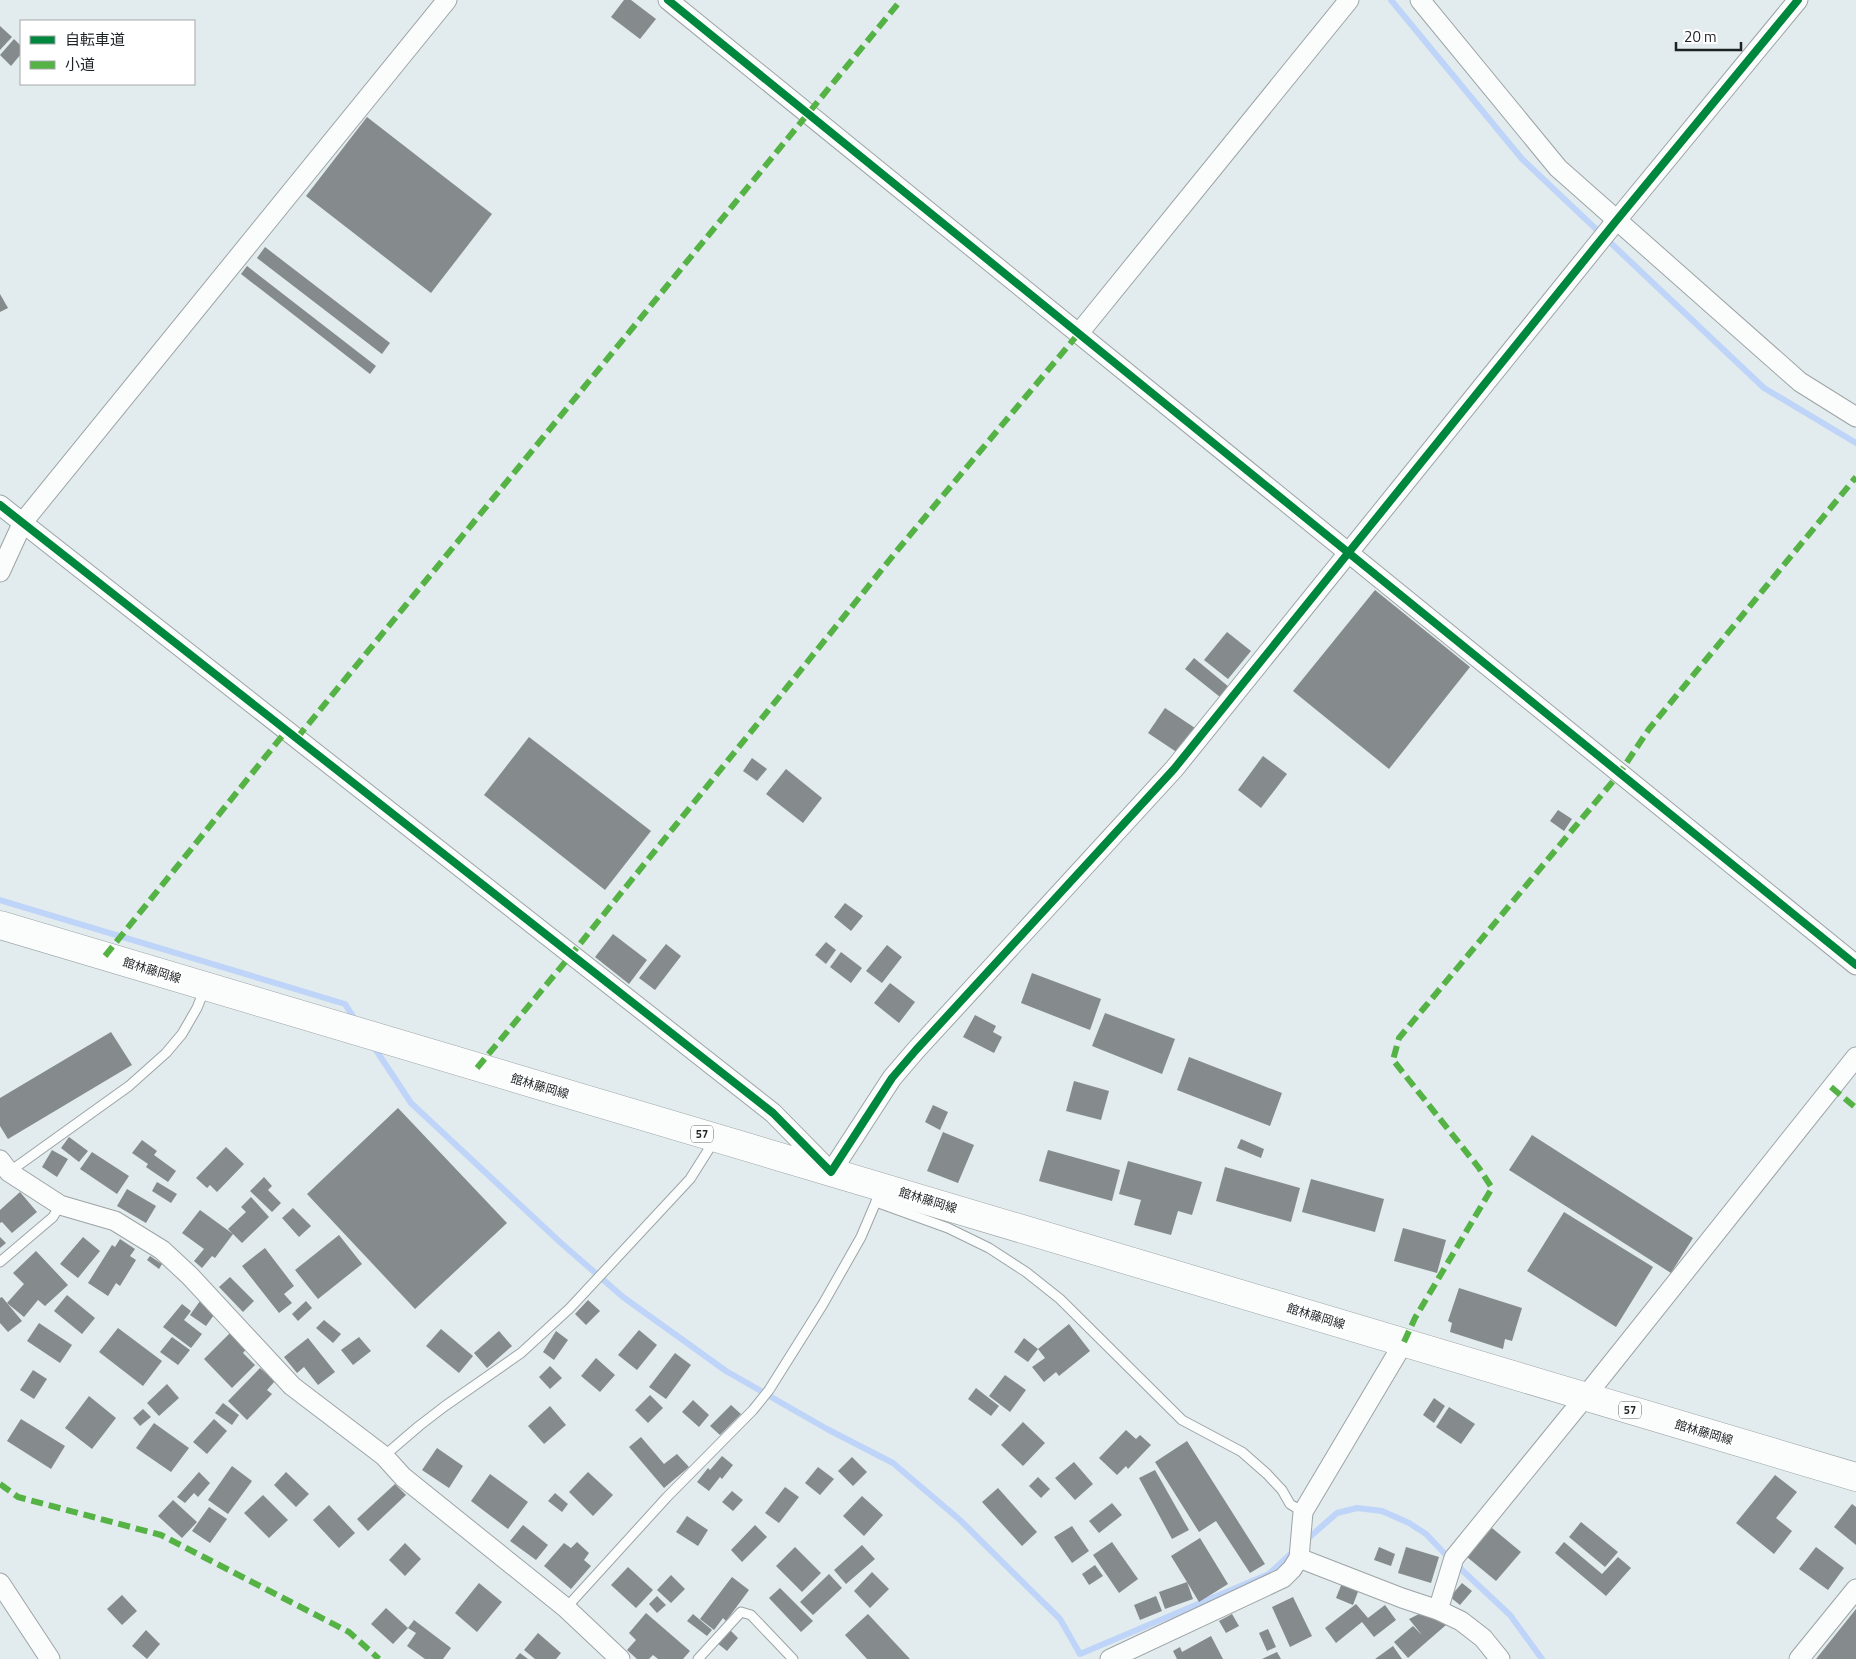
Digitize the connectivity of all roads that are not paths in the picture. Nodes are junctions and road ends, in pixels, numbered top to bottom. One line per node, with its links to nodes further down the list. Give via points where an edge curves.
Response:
1 (448, 0): 10 (street)
2 (668, 0): 7 (street)
3 (1349, 0): 7 (street)
4 (1420, 0): 6 (street, via 1558,168)
5 (1798, 0): 6 (street)
6 (1616, 221): 8 (street, via 1800,382); 11 (street)
7 (1079, 333): 11 (street)
8 (1856, 417)
9 (0, 505): 10 (street)
10 (23, 522): 12 (street); 19 (street, via 773,1113)
11 (1349, 552): 14 (street); 19 (street, via 1174,769 892,1078)
12 (0, 572)
13 (0, 925): 15 (main road, 館林藤岡線 / 57)
14 (1856, 965)
15 (206, 986): 17 (main road, 館林藤岡線 / 57); 18 (lane, via 182,1034 166,1053 129,1086)
16 (1856, 1057): 24 (street)
17 (716, 1138): 19 (main road, 館林藤岡線 / 57); 25 (lane, via 690,1179 570,1308 521,1354 445,1406)
18 (5, 1166): 21 (street)
19 (831, 1172): 20 (main road, 館林藤岡線 / 57)
20 (880, 1194): 23 (main road, 館林藤岡線 / 57); 27 (lane, via 989,1248 1026,1272 1060,1299 1182,1420 1242,1452 1282,1490 1290,1504); 31 (lane, via 862,1237 769,1390)
21 (60, 1205): 22 (lane, via 53,1217); 25 (street, via 115,1221 162,1250 292,1386)
22 (0, 1262)
23 (1404, 1342): 24 (main road, 館林藤岡線 / 57); 27 (street)
24 (1585, 1397): 26 (main road, 館林藤岡線 / 57); 32 (street, via 1454,1558)
25 (384, 1456): 31 (street, via 403,1478)
26 (1856, 1477)
27 (1303, 1512): 28 (street)
28 (1299, 1558): 32 (street); 37 (street, via 1283,1578)
29 (0, 1582): 33 (street)
30 (1856, 1589): 39 (street)
31 (566, 1608): 34 (street)
32 (1438, 1610): 38 (street, via 1461,1621 1483,1638)
33 (50, 1659)
34 (620, 1659)
35 (698, 1659): 36 (lane, via 741,1612 751,1615)
36 (793, 1659)
37 (1110, 1659)
38 (1500, 1659)
39 (1799, 1659)

